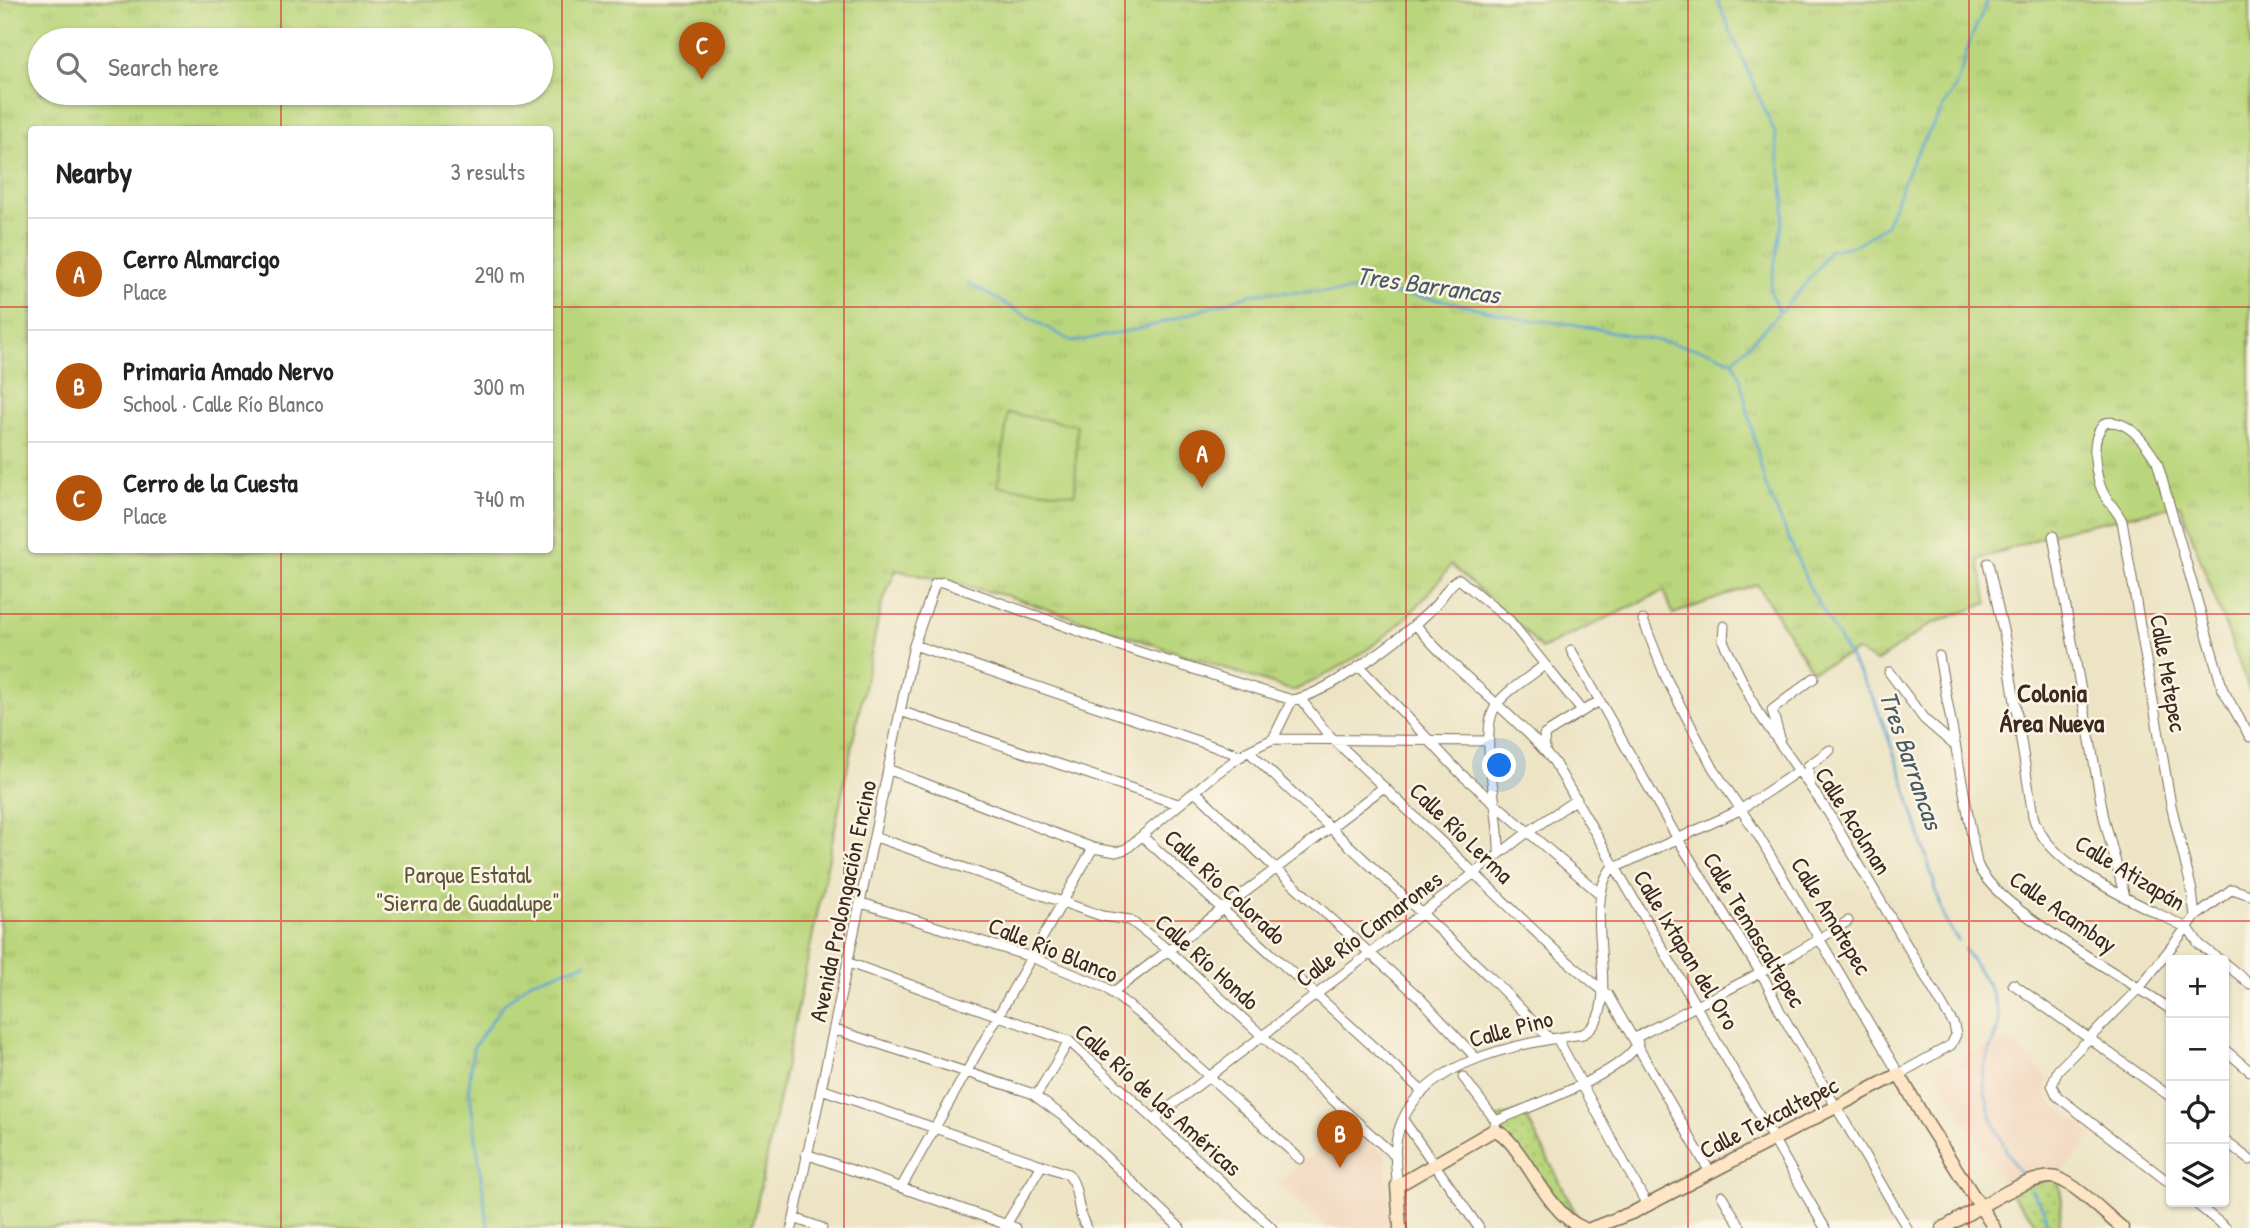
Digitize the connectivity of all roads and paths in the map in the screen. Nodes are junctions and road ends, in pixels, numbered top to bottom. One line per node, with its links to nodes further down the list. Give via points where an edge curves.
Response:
1 (2053, 536): 49 (street, via 2104,818)
2 (1988, 562): 49 (street, Calle Atizapán, via 2035,826 2054,850)
3 (1643, 620): 36 (street, Calle Amatepec, via 1686,718)
4 (1415, 624): 9 (street); 10 (street, via 1458,579 1510,621); 15 (street, Calle Ixtapan del Oro, via 1451,666)
5 (1724, 626): 23 (street, Calle Acolman, via 1722,637 1749,696)
6 (914, 645): 13 (street, Avenida Prolongación Encino, via 935,584 943,582 1116,645); 16 (street, Avenida Prolongación Encino); 27 (street)
7 (1571, 650): 14 (street, Calle Temascaltepec)
8 (1939, 656): 24 (street, Calle Acambay)
9 (1359, 666): 13 (street); 21 (street)
10 (1543, 666): 15 (street); 17 (street)
11 (1889, 672): 24 (street, via 1924,719)
12 (1814, 678): 23 (street, via 1772,710)
13 (1296, 699): 19 (street); 20 (street, Calle Río Lerma)
14 (1599, 701): 17 (street); 41 (street, Calle Temascaltepec)
15 (1497, 705): 22 (street); 26 (street, Calle Ixtapan del Oro)
16 (900, 711): 28 (street, Avenida Prolongación Encino); 35 (street)
17 (1582, 711): 26 (street, via 1544,735)
18 (2250, 737): 54 (street, Calle Metepec, via 2223,690 2157,462 2124,425 2115,421 2102,426 2095,460 2106,498 2122,521)
19 (1273, 739): 20 (street); 27 (street)
20 (1335, 740): 21 (street); 30 (street, Calle Río Lerma)
21 (1430, 741): 22 (street); 34 (street)
22 (1489, 741): 34 (street)
23 (1779, 744): 29 (street, Calle Acolman)
24 (1953, 744): 67 (street, Calle Acambay, via 1983,876 2013,905)
25 (1830, 750): 31 (street, via 1808,766)
26 (1547, 753): 33 (street, Calle Ixtapan del Oro)
27 (1245, 754): 32 (street); 37 (street)
28 (890, 770): 40 (street, Avenida Prolongación Encino); 42 (street, Calle Río Colorado)
29 (1798, 771): 31 (street, Calle Acolman); 36 (street)
30 (1384, 787): 37 (street); 46 (street, Calle Río Lerma)
31 (1811, 789): 75 (street, Calle Acolman)
32 (1195, 791): 35 (street); 45 (street)
33 (1577, 799): 38 (street, Calle Río Camarones); 44 (street, Calle Ixtapan del Oro)
34 (1496, 802): 38 (street); 43 (street)
35 (1178, 804): 39 (street)
36 (1740, 810): 41 (street); 57 (street, Calle Amatepec)
37 (1332, 827): 45 (street); 53 (street)
38 (1528, 832): 43 (street, Calle Río Camarones); 47 (street)
39 (1142, 836): 42 (street, Calle Río Colorado, via 1121,851); 52 (street, Calle Río Colorado)
40 (876, 837): 50 (street, Calle Río Hondo); 51 (street, Avenida Prolongación Encino)
41 (1679, 841): 44 (street); 64 (street, Calle Temascaltepec)
42 (1093, 848): 50 (street)
43 (1499, 854): 46 (street, Calle Río Camarones)
44 (1614, 867): 47 (street, Calle Pino); 71 (street, Calle Ixtapan del Oro)
45 (1276, 869): 52 (street); 59 (street)
46 (1475, 874): 53 (street, Calle Río Camarones); 68 (street, Calle Río Lerma)
47 (1600, 894): 68 (street, Calle Pino)
48 (2250, 895): 54 (street, via 2232,889)
49 (2125, 897): 56 (street, Calle Atizapán)
50 (1065, 901): 58 (street, Calle Río Hondo, via 1102,916 1130,919); 61 (street)
51 (862, 903): 61 (street, Calle Río Blanco); 62 (street, Avenida Prolongación Encino)
52 (1223, 911): 58 (street); 70 (street, Calle Río Colorado)
53 (1422, 913): 59 (street, Calle Río Camarones); 78 (street)
54 (2195, 917): 56 (street)
55 (1848, 921): 57 (street)
56 (2189, 929): 60 (street, Calle Atizapán); 67 (street)
57 (1820, 939): 64 (street); 85 (street, Calle Amatepec)
58 (1168, 951): 69 (street); 76 (street, Calle Río Hondo)
59 (1368, 953): 70 (street, Calle Río Camarones); 82 (street, via 1420,998)
60 (2213, 955)
61 (1031, 957): 69 (street, Calle Río Blanco); 73 (street)
62 (849, 963): 73 (street, Calle Río de las Américas); 74 (street, Avenida Prolongación Encino)
63 (2229, 968): 66 (street, Calle Atizapán)
64 (1758, 972): 71 (street); 93 (street, Calle Temascaltepec)
65 (2013, 984): 77 (street)
66 (2250, 984)
67 (2140, 987): 72 (street, Calle Acambay); 77 (street)
68 (1602, 989): 78 (street, Calle Pino, via 1603,1008 1596,1023 1583,1034); 79 (street)
69 (1112, 992): 87 (street, Calle Río Blanco)
70 (1314, 995): 76 (street, Calle Río Camarones); 90 (street, Calle Río Colorado)
71 (1697, 1004): 79 (street); 98 (street, Calle Ixtapan del Oro)
72 (2166, 1006)
73 (1000, 1014): 80 (street, Calle Río de las Américas); 84 (street)
74 (836, 1030): 84 (street); 89 (street, Avenida Prolongación Encino)
75 (1956, 1035): 85 (street, Calle Texcaltepec, via 1951,1045)
76 (1260, 1037): 87 (street, Calle Río Camarones); 101 (street, Calle Río Hondo)
77 (2090, 1037): 91 (street); 107 (street, via 2054,1076 2053,1089)
78 (1554, 1038): 82 (street, Calle Pino); 88 (street)
79 (1637, 1040): 88 (street, via 1631,1052); 106 (street)
80 (1069, 1041): 92 (street); 94 (street, Calle Río de las Américas)
81 (2229, 1053): 83 (street)
82 (1475, 1057): 90 (street, Calle Pino)
83 (2250, 1071)
84 (966, 1072): 92 (street); 97 (street)
85 (1899, 1074): 93 (street, Calle Texcaltepec); 114 (street, Calle Amatepec)
86 (1463, 1076): 96 (street)
87 (1207, 1077): 94 (street, Calle Río Camarones); 102 (street, Calle Río Blanco)
88 (1581, 1085): 96 (street); 111 (street)
89 (821, 1089): 97 (street); 100 (street, Avenida Prolongación Encino)
90 (1423, 1092): 95 (street, Calle Pino)
91 (2166, 1093)
92 (1036, 1096): 120 (street)
93 (1834, 1105): 98 (street, Calle Texcaltepec); 129 (street, Calle Temascaltepec)
94 (1154, 1119): 121 (street, Calle Río de las Américas)
95 (1404, 1121): 101 (street, Calle Pino, via 1396,1140); 104 (street)
96 (1495, 1125): 104 (street); 113 (street)
97 (934, 1128): 105 (street); 108 (street)
98 (1772, 1139): 106 (street, Calle Texcaltepec); 128 (street, Calle Ixtapan del Oro)
99 (2229, 1144): 103 (street)
100 (806, 1154): 108 (street); 115 (street, Avenida Prolongación Encino)
101 (1396, 1157): 109 (street, Calle Pino)
102 (1300, 1159)
103 (2250, 1160)
104 (1432, 1164): 109 (street); 123 (street)
105 (1042, 1165): 116 (street); 119 (street, via 1070,1177)
106 (1710, 1172): 111 (street, Calle Texcaltepec)
107 (2166, 1180)
108 (902, 1186): 116 (street)
109 (1397, 1186): 122 (street, Calle Pino)
110 (1723, 1196): 127 (street)
111 (1647, 1205): 126 (street, Calle Texcaltepec)
112 (2200, 1207): 133 (street)
113 (1556, 1208): 124 (street); 125 (street)
114 (1981, 1208): 130 (street); 131 (street, Calle Amatepec); 132 (street, via 2029,1181 2052,1177 2065,1182)
115 (793, 1223): 117 (street)
116 (1005, 1227): 118 (street)
117 (822, 1228)
118 (1016, 1228)
119 (1087, 1228)
120 (1180, 1228)
121 (1272, 1228)
122 (1400, 1228)
123 (1479, 1228)
124 (1570, 1228)
125 (1583, 1228)
126 (1592, 1228)
127 (1741, 1228)
128 (1825, 1228)
129 (1907, 1228)
130 (1943, 1228)
131 (1994, 1228)
132 (2122, 1228)
133 (2226, 1228)

